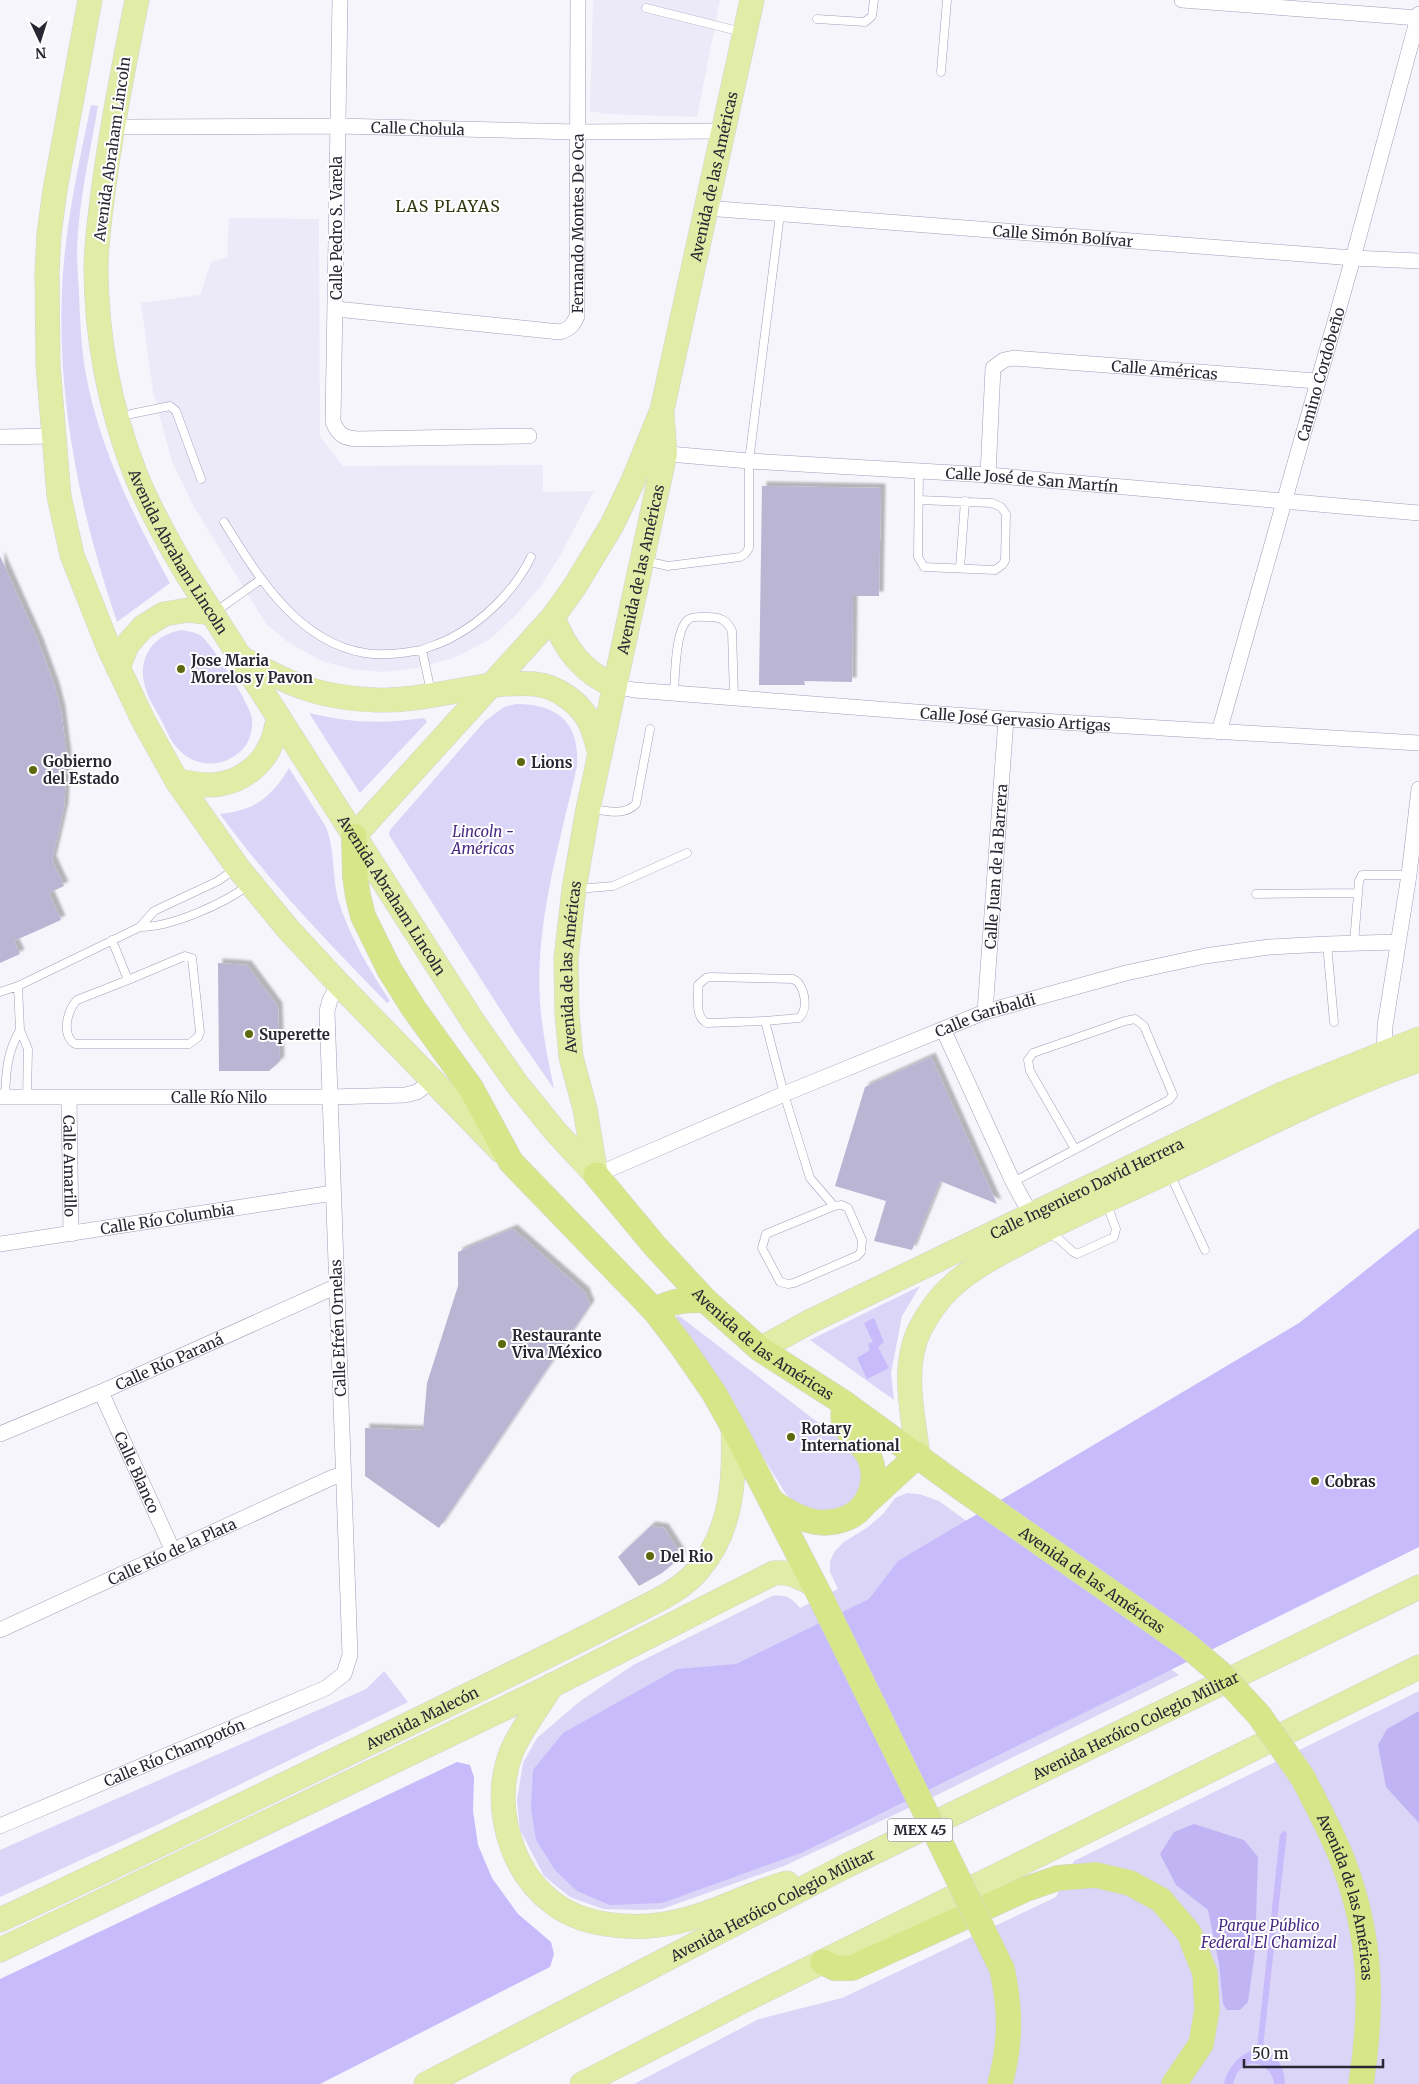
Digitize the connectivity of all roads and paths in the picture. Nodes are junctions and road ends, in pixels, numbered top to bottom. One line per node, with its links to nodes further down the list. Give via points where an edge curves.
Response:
1 (90, 0): 26 (main road, via 49,234 48,365)
2 (137, 0): 15 (main road, Avenida Abraham Lincoln)
3 (340, 0): 16 (street, Calle Pedro S. Varela)
4 (578, 0): 18 (street, Fernando Montes De Oca)
5 (752, 0): 13 (main road, Avenida de las Américas)
6 (874, 0): 12 (lane, via 872,16 865,22)
7 (947, 0): 14 (lane)
8 (1182, 0): 9 (street)
9 (1300, 5): 11 (street)
10 (646, 8): 13 (lane)
11 (1419, 17): 21 (street, Camino Cordobeño)
12 (817, 19)
13 (744, 33): 17 (main road, Avenida de las Américas)
14 (941, 72)
15 (113, 125): 16 (street, Calle Cholula); 25 (main road, Avenida Abraham Lincoln, via 100,210 96,265 102,349)
16 (337, 126): 18 (street, Calle Cholula); 23 (street, Calle Pedro S. Varela)
17 (723, 131): 18 (street, Calle Cholula); 19 (main road, Avenida de las Américas)
18 (576, 132): 23 (street, Fernando Montes De Oca, via 576,316 568,329 560,332)
19 (706, 208): 20 (street, Calle Simón Bolívar); 29 (main road, Avenida de las Américas)
20 (780, 214): 21 (street, Calle Simón Bolívar); 30 (lane)
21 (1352, 258): 22 (street, Calle Simón Bolívar); 24 (street, Camino Cordobeño)
22 (1419, 261)
23 (336, 309): 27 (street, Calle Pedro S. Varela, via 333,422 341,436 358,439)
24 (1317, 380): 32 (street, Calle Américas, via 1014,358 1004,360 992,368); 36 (street, Camino Cordobeño)
25 (117, 419): 33 (lane, via 170,406 176,411); 43 (main road, Avenida Abraham Lincoln, via 135,473 162,532)
26 (54, 436): 28 (street); 47 (main road, via 59,496 72,555)
27 (530, 436)
28 (0, 437)
29 (655, 452): 30 (street, Calle José de San Martín); 40 (main road, Avenida de las Américas); 44 (main road, Avenida de las Américas, via 634,481 612,525)
30 (749, 461): 31 (street, Calle José de San Martín); 40 (lane, via 749,548 745,554 668,566)
31 (918, 469): 32 (street, Calle José de San Martín); 34 (lane)
32 (988, 475): 36 (street, Calle José de San Martín)
33 (201, 479)
34 (919, 500): 35 (lane); 41 (lane, via 919,562 924,567)
35 (965, 501): 41 (lane); 41 (lane, via 992,503 1006,514 1005,561 996,570)
36 (1283, 501): 37 (street, Calle José de San Martín); 56 (street, Camino Cordobeño)
37 (1419, 514)
38 (224, 522): 42 (lane)
39 (531, 557): 45 (lane, via 522,575 499,601 451,638)
40 (641, 561): 49 (main road, Avenida de las Américas)
41 (960, 568)
42 (260, 580): 43 (lane); 45 (lane, via 309,628 338,646 381,654)
43 (213, 613): 46 (main road, Avenida Abraham Lincoln); 47 (main road, via 189,610 164,614 150,622 127,645)
44 (553, 617): 48 (main road, Avenida de las Américas); 49 (main road, via 560,636 580,664 599,679)
45 (422, 650): 51 (lane)
46 (243, 659): 51 (main road, via 305,688 342,698 387,700); 53 (main road, Avenida Abraham Lincoln)
47 (118, 668): 59 (main road)
48 (491, 685): 51 (main road); 58 (main road, via 536,684 553,688 567,697 590,724); 62 (main road, Avenida de las Américas)
49 (615, 686): 50 (street, Calle José Gervasio Artigas); 58 (main road, Avenida de las Américas)
50 (674, 693): 52 (street, Calle José Gervasio Artigas); 52 (lane, via 683,624 690,618 717,617 728,622 732,631)
51 (432, 694)
52 (734, 697): 54 (street, Calle José Gervasio Artigas)
53 (279, 718): 59 (main road, via 272,744 262,761 244,776 221,784); 62 (main road, Avenida Abraham Lincoln)
54 (1006, 719): 56 (street, Calle José Gervasio Artigas); 78 (street, Calle Juan de la Barrera)
55 (650, 729): 61 (lane, via 636,804 622,812)
56 (1219, 732): 57 (street, Calle José Gervasio Artigas)
57 (1419, 743)
58 (600, 756): 61 (main road, Avenida de las Américas)
59 (177, 781): 65 (main road)
60 (1419, 789): 64 (street)
61 (588, 809): 66 (main road, Avenida de las Américas)
62 (354, 836): 94 (highway, via 358,896 379,951 414,1009 471,1088); 95 (main road, Avenida Abraham Lincoln, via 517,1084)
63 (687, 853): 66 (lane, via 613,886)
64 (1414, 875): 67 (lane, via 1362,875); 71 (street)
65 (244, 876): 69 (lane, via 218,881 154,911); 69 (lane, via 234,896 172,922); 75 (main road)
66 (574, 889): 95 (main road, Avenida de las Américas, via 566,959 567,1014 571,1057 585,1109)
67 (1358, 893): 68 (lane); 72 (lane)
68 (1256, 894)
69 (140, 927): 70 (lane)
70 (112, 940): 74 (lane); 76 (lane)
71 (1398, 942): 72 (street, Calle Garibaldi); 85 (street)
72 (1354, 943): 73 (street, Calle Garibaldi)
73 (1327, 944): 78 (street, Calle Garibaldi, via 1269,947 1126,972); 80 (lane)
74 (128, 980): 74 (lane, via 185,956 190,957 198,1037 190,1044 71,1042 67,1034 68,1016 77,1000)
75 (339, 984): 86 (main road); 90 (street, Calle Efrén Ornelas, via 327,1011)
76 (18, 986): 77 (lane); 82 (lane)
77 (0, 992)
78 (985, 1012): 81 (street, Calle Garibaldi)
79 (765, 1021): 79 (lane, via 802,1016 805,1008 802,988 797,980 711,976 698,984 699,1014 703,1021); 87 (lane)
80 (1334, 1022)
81 (943, 1029): 87 (street, Calle Garibaldi); 96 (street)
82 (20, 1030): 88 (lane, via 10,1051); 89 (lane, via 28,1049)
83 (1419, 1039): 85 (main road, Calle Ingeniero David Herrera)
84 (1419, 1060): 85 (main road, Calle Ingeniero David Herrera)
85 (1384, 1062): 93 (main road, Calle Ingeniero David Herrera, via 1278,1118)
86 (432, 1080): 90 (street, Calle Río Nilo, via 418,1092 405,1095); 94 (main road)
87 (784, 1094): 95 (street, Calle Garibaldi); 99 (lane, via 810,1178)
88 (3, 1097): 89 (street, Calle Río Nilo)
89 (27, 1097): 91 (street, Calle Río Nilo)
90 (330, 1097): 91 (street, Calle Río Nilo); 97 (street, Calle Efrén Ornelas)
91 (69, 1098): 101 (street, Calle Amarillo)
92 (1075, 1149): 92 (lane, via 1173,1095 1144,1026 1136,1019 1033,1054 1028,1060 1030,1071); 96 (lane)
93 (1165, 1161): 98 (main road, Calle Ingeniero David Herrera); 100 (main road, Calle Ingeniero David Herrera); 104 (lane)
94 (511, 1162): 107 (highway)
95 (596, 1175): 106 (highway, Avenida de las Américas)
96 (1013, 1182): 100 (street)
97 (333, 1193): 101 (street, Calle Río Columbia); 105 (street, Calle Efrén Ornelas)
98 (1105, 1200): 100 (main road, Calle Ingeniero David Herrera); 100 (lane, via 1116,1229 1114,1238 1077,1254)
99 (834, 1206): 99 (lane, via 848,1208 862,1240 857,1256 794,1283 780,1282 762,1248 766,1234)
100 (1036, 1223): 103 (main road, Calle Ingeniero David Herrera)
101 (71, 1234): 102 (street, Calle Río Columbia)
102 (0, 1244)
103 (986, 1248): 108 (main road, Calle Ingeniero David Herrera, via 811,1321); 113 (main road, Calle Ingeniero David Herrera, via 948,1289 920,1329 913,1347 911,1398)
104 (1205, 1250)
105 (337, 1286): 109 (street, Calle Río Paraná); 114 (street, Calle Efrén Ornelas)
106 (705, 1300): 107 (highway, via 680,1300); 108 (highway, Avenida de las Américas)
107 (655, 1311): 111 (highway, via 714,1393)
108 (760, 1349): 110 (highway, Avenida de las Américas)
109 (101, 1392): 112 (street, Calle Río Paraná); 117 (street, Calle Blanco)
110 (844, 1402): 113 (highway, Avenida de las Américas); 115 (highway, via 844,1424 872,1465 873,1482)
111 (733, 1427): 116 (highway); 126 (main road, Avenida Malecón, via 734,1467 724,1526 700,1569 683,1585 575,1643 147,1852)
112 (0, 1434)
113 (918, 1455): 115 (highway); 133 (highway, Avenida de las Américas, bridge, via 1188,1646 1220,1673 1259,1714 1302,1778 1344,1863 1356,1901 1366,1950 1370,1999)
114 (343, 1474): 117 (street, Calle Río de la Plata); 122 (street, Calle Efrén Ornelas, via 350,1655)
115 (868, 1501): 116 (highway, via 850,1517 836,1523 821,1524 799,1518)
116 (772, 1502): 119 (highway)
117 (173, 1551): 120 (street, Calle Río de la Plata)
118 (1419, 1587): 125 (main road, Avenida Heróico Colegio Militar / MEX 45)
119 (816, 1589): 123 (main road, Avenida Malecón, via 794,1574 774,1573); 131 (highway, bridge, via 1002,1968 1008,1995 1010,2033)
120 (0, 1630)
121 (1419, 1667): 128 (main road)
122 (344, 1674): 124 (street, Calle Río Champotón, via 326,1688)
123 (553, 1685): 125 (main road, via 511,1753 503,1806 508,1834 521,1865 537,1890 554,1905 582,1918 607,1924 658,1925 687,1920 780,1885); 127 (main road, Avenida Malecón)
124 (0, 1826)
125 (844, 1866): 129 (main road, Avenida Heróico Colegio Militar / MEX 45)
126 (0, 1920)
127 (0, 1950)
128 (823, 1962): 130 (main road); 132 (highway, via 835,1968 852,1968 1026,1889 1058,1878 1096,1876 1130,1883 1161,1900 1188,1933 1205,1973 1207,2010 1201,2044)
129 (426, 2084)
130 (582, 2084)
131 (1000, 2084)
132 (1174, 2084)
133 (1361, 2084)

